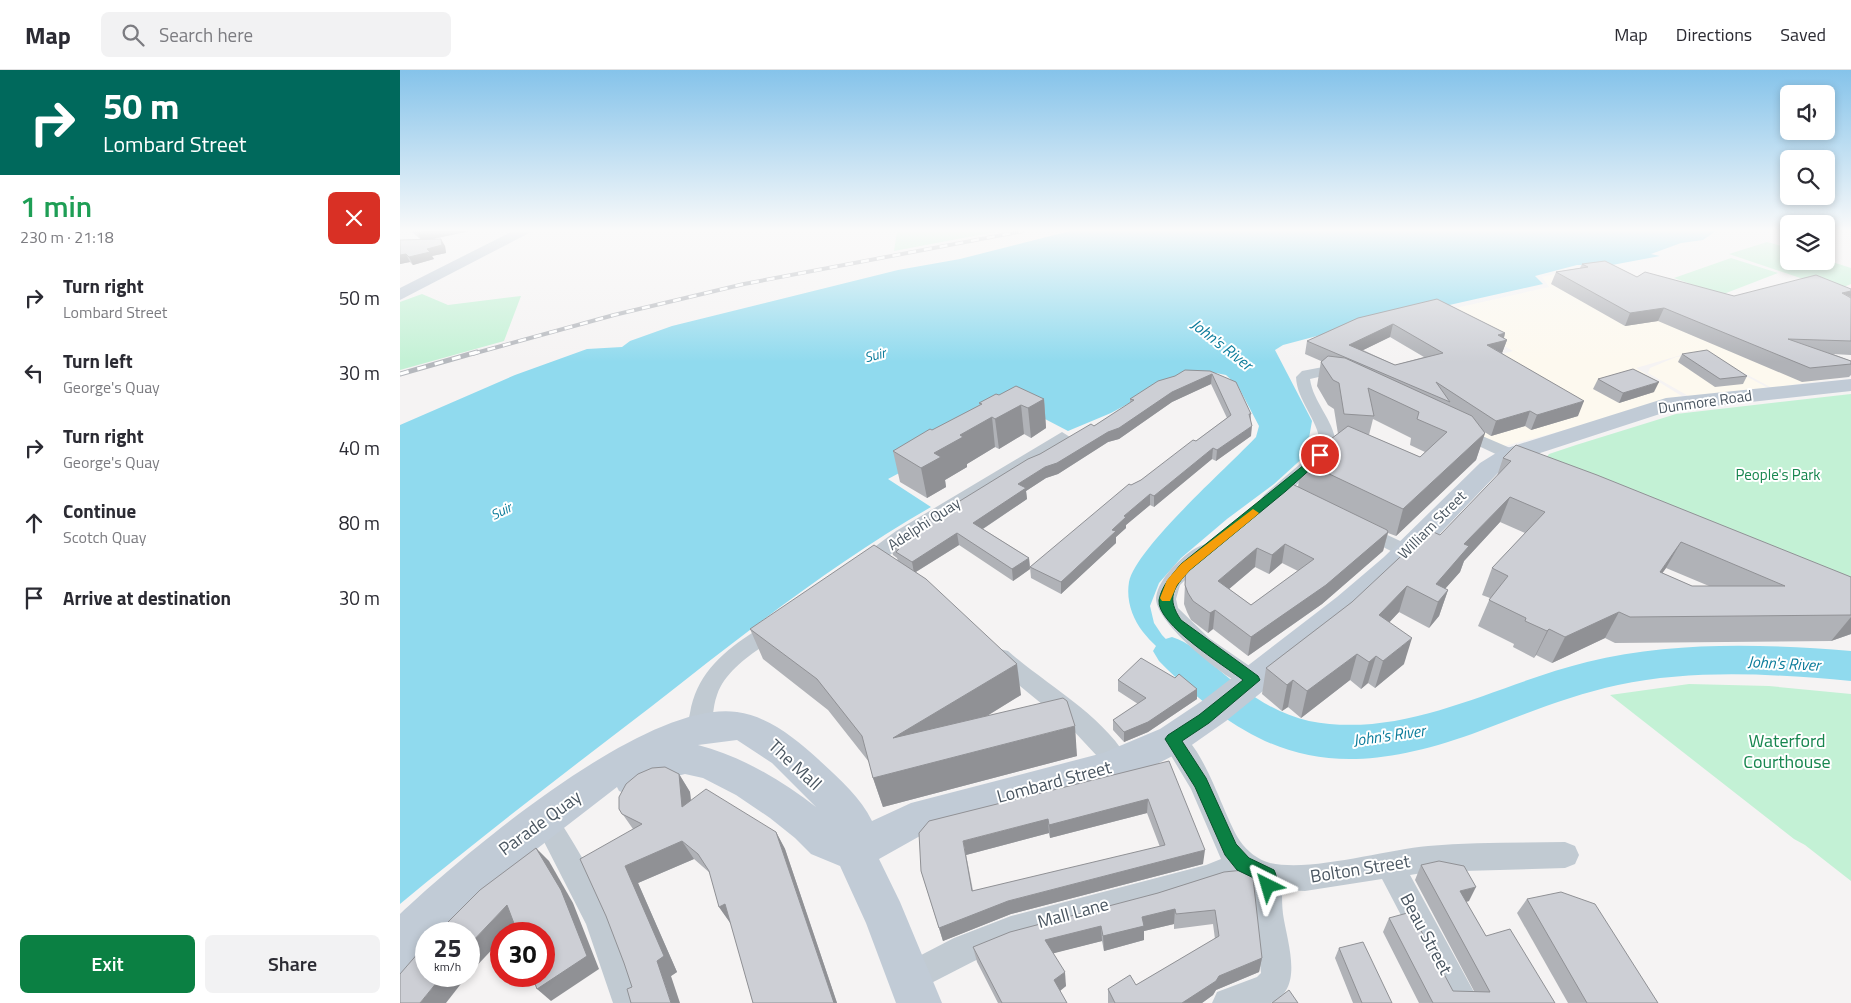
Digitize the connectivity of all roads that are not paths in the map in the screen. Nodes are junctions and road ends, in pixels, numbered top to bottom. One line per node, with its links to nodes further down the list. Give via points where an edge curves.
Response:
1 (440, 275): 2 (main road)
2 (401, 294)
3 (1355, 382): 8 (street, via 1323,372 1307,374 1302,379 1323,420 1326,446)
4 (1851, 385): 7 (main road, Dunmore Road, via 1666,405)
5 (1442, 423): 7 (street)
6 (1062, 437): 14 (street, Adelphi Quay, via 902,536 882,563)
7 (1527, 456): 13 (main road, William Street, via 1489,468)
8 (1282, 489): 9 (street); 10 (street)
9 (1300, 498)
10 (1254, 512)
11 (1344, 520): 13 (street)
12 (1223, 536): 17 (street, via 1171,583 1165,600 1170,616)
13 (1406, 551): 17 (main road, William Street, via 1348,605)
14 (852, 574)
15 (794, 615): 19 (street, via 718,672 706,695)
16 (985, 643): 20 (street, via 1027,682 1099,738)
17 (1248, 684): 18 (main road, Lombard Street)
18 (1173, 739): 20 (main road, Lombard Street); 25 (street, via 1201,783 1230,849)
19 (696, 744): 21 (main road, Parade Quay, via 593,804); 22 (main road, via 709,762 788,810 825,841); 27 (main road, Parade Quay, via 646,751 566,803 488,862)
20 (1118, 764): 22 (main road, Lombard Street, via 919,818)
21 (552, 832): 26 (main road, Parade Quay, via 503,870); 31 (street, via 587,895)
22 (854, 851): 30 (main road)
23 (1565, 855): 24 (street, Bolton Street, via 1444,858)
24 (1389, 864): 25 (street, Bolton Street, via 1305,878); 33 (street, Beau Street)
25 (1256, 870): 30 (street, Mall Lane, via 1206,879 1011,931 965,949); 32 (street, via 1268,911 1276,979 1266,989)
26 (449, 922)
27 (400, 944)
28 (415, 955): 29 (main road)
29 (400, 971)
30 (914, 990)
31 (629, 1003)
32 (1228, 1003)
33 (1464, 1003)

